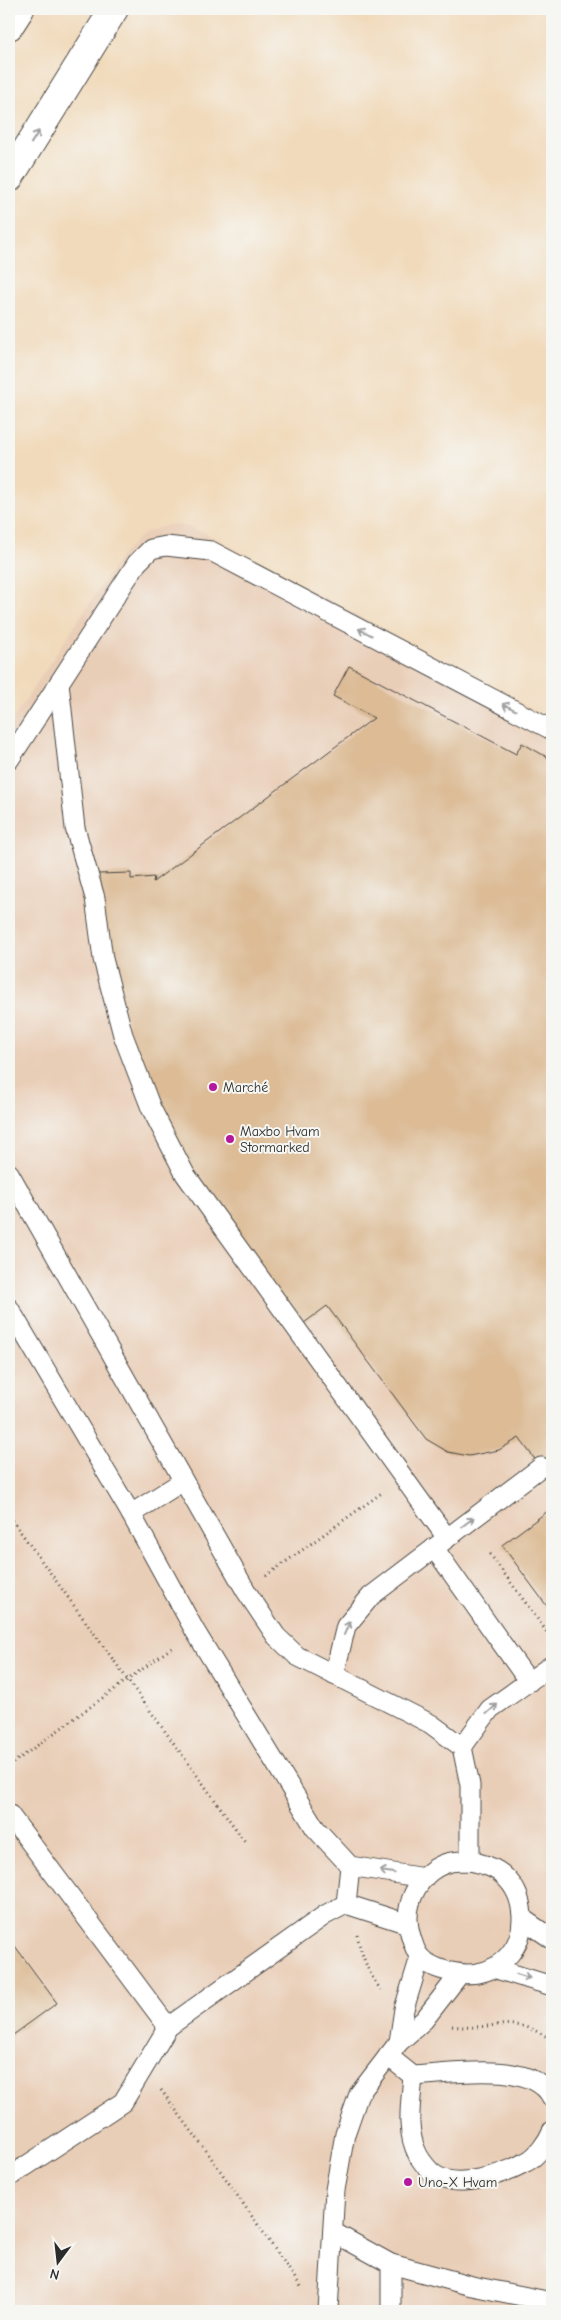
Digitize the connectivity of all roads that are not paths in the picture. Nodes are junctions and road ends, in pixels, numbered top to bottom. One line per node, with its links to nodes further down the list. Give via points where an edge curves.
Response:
1 (20, 9): 3 (highway)
2 (114, 9): 4 (highway, one-way to 2)
3 (9, 26)
4 (9, 178)
5 (59, 684): 6 (lane, one-way to 5, via 211,551 166,546 151,549 137,563); 7 (lane); 13 (lane, via 74,828 94,898 103,959 123,1035 151,1108 185,1174)
6 (552, 730)
7 (9, 760)
8 (9, 1173): 11 (lane)
9 (9, 1308): 12 (lane)
10 (541, 1467): 13 (lane, one-way to 10)
11 (183, 1481): 12 (lane); 15 (lane, via 246,1591 276,1636 297,1656)
12 (131, 1514): 20 (lane, via 195,1631 315,1828)
13 (441, 1543): 15 (lane, one-way to 13, via 346,1626 370,1596); 16 (lane)
14 (552, 1665): 16 (lane)
15 (334, 1675): 17 (lane, via 431,1724)
16 (529, 1682): 17 (lane, one-way to 16, via 490,1709)
17 (462, 1747): 19 (lane, via 470,1785)
18 (9, 1814): 30 (lane)
19 (470, 1861): 21 (lane, via 451,1862); 23 (lane, via 489,1866 505,1876 519,1897)
20 (350, 1866): 21 (lane, one-way to 20); 22 (lane)
21 (424, 1878): 24 (lane, via 413,1894)
22 (346, 1904): 24 (lane); 30 (lane, via 325,1915)
23 (523, 1919): 25 (lane); 27 (lane, via 519,1939 509,1955)
24 (408, 1924): 26 (lane)
25 (552, 1939)
26 (420, 1957): 28 (lane, via 435,1967); 31 (lane)
27 (494, 1968): 28 (lane, via 474,1975); 29 (lane, one-way to 29)
28 (459, 1975): 31 (lane, via 424,2020)
29 (552, 1986)
30 (168, 2027): 35 (lane, via 123,2102)
31 (394, 2049): 32 (lane); 36 (lane, via 359,2094 345,2134 335,2190)
32 (413, 2076): 33 (lane, via 506,2072 536,2079); 34 (lane, via 409,2128 418,2156 435,2176 458,2182 489,2177 528,2162 549,2139)
33 (552, 2098)
34 (552, 2130)
35 (9, 2177)
36 (333, 2232): 37 (lane); 38 (lane)
37 (391, 2264): 39 (lane); 40 (lane, via 472,2286 552,2302)
38 (322, 2306)
39 (391, 2311)
40 (551, 2311)

